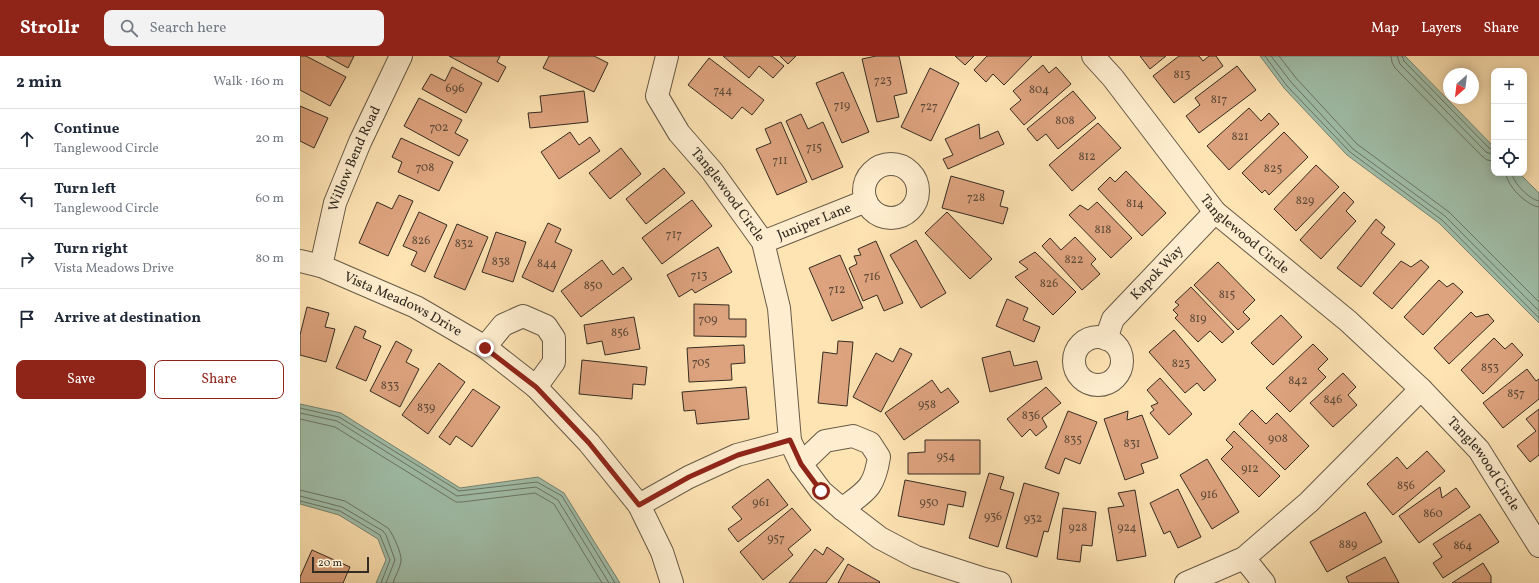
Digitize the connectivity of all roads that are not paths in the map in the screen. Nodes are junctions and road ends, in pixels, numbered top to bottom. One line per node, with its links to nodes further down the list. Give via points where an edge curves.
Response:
1 (401, 56): 8 (street, Willow Bend Road, via 360,142 335,203)
2 (667, 56): 6 (street, Tanglewood Circle, via 657,96 679,133 712,171)
3 (1093, 56): 5 (street, Tanglewood Circle, via 1113,78)
4 (866, 201): 6 (street, Juniper Lane)
5 (1216, 212): 9 (street, Kapok Way, via 1113,319); 12 (street, Tanglewood Circle, via 1348,321)
6 (763, 242): 13 (street, Tanglewood Circle, via 779,308)
7 (300, 261): 8 (street, Vista Meadows Drive)
8 (321, 266): 10 (street, Vista Meadows Drive, via 416,307)
9 (1106, 339)
10 (485, 348): 11 (street, Vista Meadows Drive); 11 (street, via 503,325 523,316 546,326 554,338 554,362)
11 (536, 387): 15 (street, Vista Meadows Drive, via 589,443)
12 (1420, 389): 17 (street, Tanglewood Circle, via 1479,450); 18 (street, via 1309,502)
13 (790, 440): 14 (street, Tanglewood Circle); 15 (street, via 738,455 689,477)
14 (801, 464): 16 (street, Tanglewood Circle, via 821,491); 16 (street, via 824,441 853,436 870,443 879,457 877,474 869,489)
15 (639, 505): 19 (street, Vista Meadows Drive, via 662,552)
16 (842, 509): 20 (street, Tanglewood Circle, via 880,538 916,557)
17 (1539, 546)
18 (1244, 558): 21 (street); 22 (street)
19 (672, 583)
20 (1000, 583)
21 (1186, 583)
22 (1264, 583)

